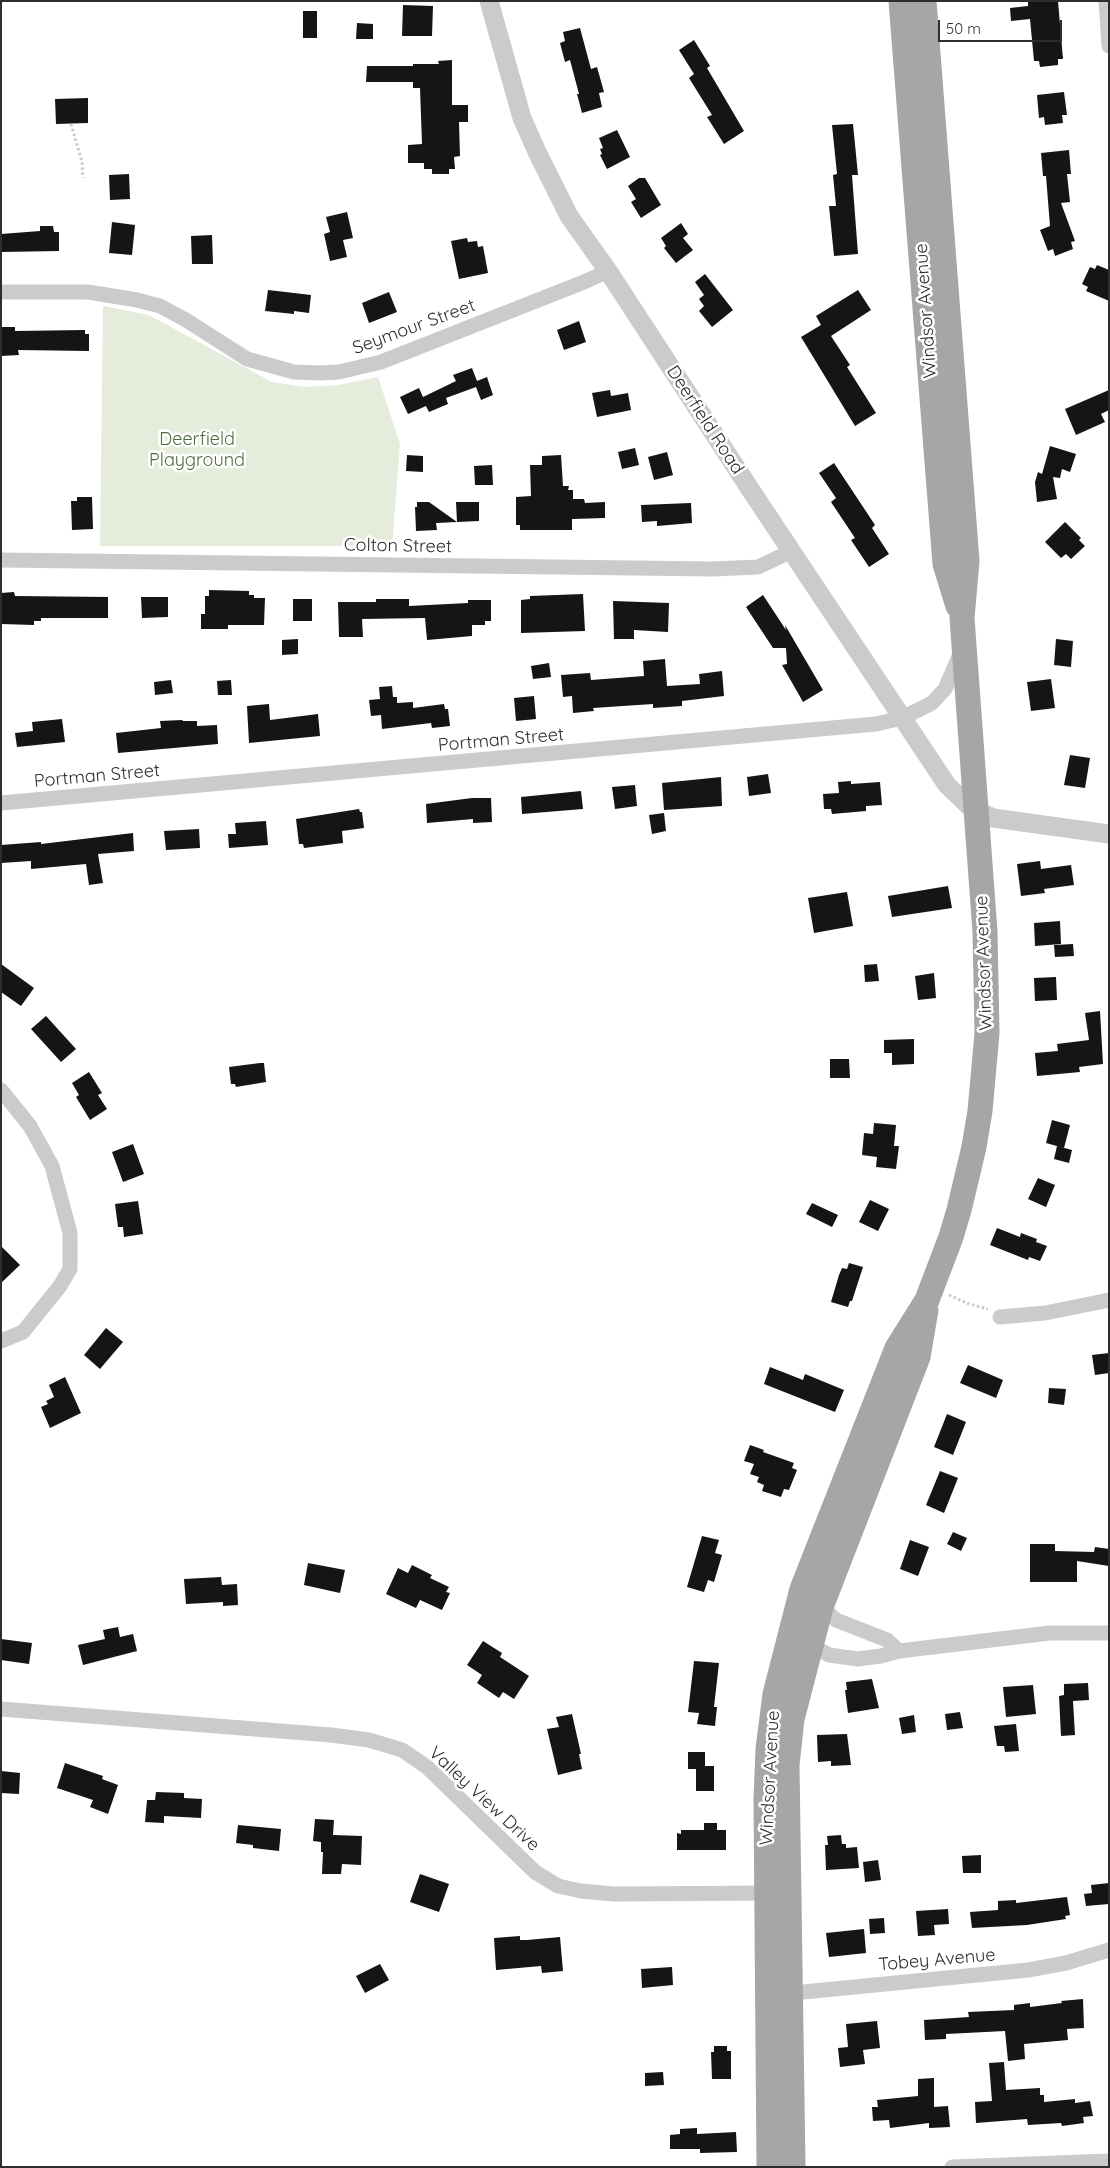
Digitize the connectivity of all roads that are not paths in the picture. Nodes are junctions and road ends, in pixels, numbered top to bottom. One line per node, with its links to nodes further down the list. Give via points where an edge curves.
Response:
1 (489, 1): 7 (street, Deerfield Road, via 522,118 569,216)
2 (902, 1): 6 (main road, Windsor Avenue)
3 (924, 1): 6 (main road, Windsor Avenue)
4 (1106, 1): 5 (street)
5 (1109, 46)
6 (920, 94): 11 (main road, Windsor Avenue, via 967,561 962,618)
7 (608, 271): 8 (street, Seymour Street, via 381,362 320,373 294,372 247,359 160,306 137,300 88,292); 9 (street, Deerfield Road)
8 (1, 292)
9 (792, 551): 10 (street, Colton Street, via 758,567 713,569); 12 (street, Deerfield Road)
10 (1, 560)
11 (964, 644): 12 (street, Portman Street, via 939,697); 14 (main road, Windsor Avenue)
12 (902, 718): 13 (street, Portman Street, via 863,726); 14 (street, Deerfield Road, via 948,785)
13 (1, 803)
14 (976, 810): 15 (street, Deerfield Road, via 1002,820); 17 (main road, Windsor Avenue, via 988,988 984,1069 967,1179 951,1237)
15 (1109, 834)
16 (1, 1090): 20 (street, via 30,1126 52,1166 70,1233 70,1269 23,1332)
17 (930, 1294): 21 (main road, Windsor Avenue, via 897,1348); 22 (main road, Windsor Avenue, via 918,1357)
18 (1109, 1300): 19 (street, via 1045,1313)
19 (1000, 1317)
20 (1, 1341)
21 (802, 1589): 22 (street); 24 (main road, Windsor Avenue)
22 (821, 1607): 24 (main road, Windsor Avenue); 25 (street, via 836,1620 887,1640)
23 (1109, 1633): 25 (street, via 1050,1633)
24 (800, 1639): 25 (street, via 829,1655 858,1659); 27 (main road, Windsor Avenue, via 775,1694 768,1749 766,1799)
25 (899, 1651)
26 (1, 1709): 27 (street, Valley View Drive, via 369,1740 402,1750 427,1767 535,1872 558,1886 614,1894)
27 (778, 1893): 29 (main road, Windsor Avenue)
28 (1109, 1950): 29 (street, Tobey Avenue, via 1028,1970)
29 (778, 1994): 31 (main road, Windsor Avenue); 32 (main road, Windsor Avenue)
30 (1109, 2161): 33 (street)
31 (769, 2167)
32 (793, 2167)
33 (952, 2167)

